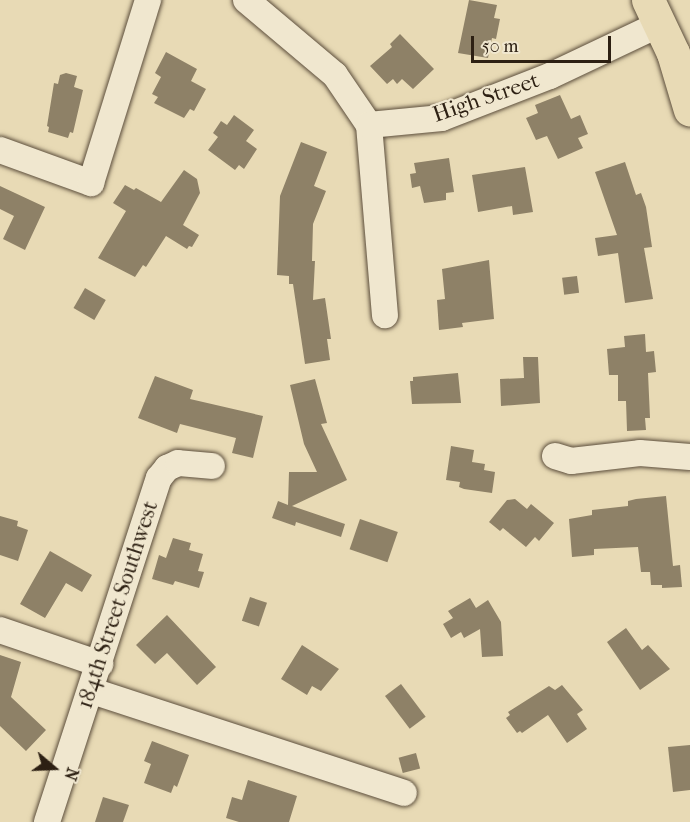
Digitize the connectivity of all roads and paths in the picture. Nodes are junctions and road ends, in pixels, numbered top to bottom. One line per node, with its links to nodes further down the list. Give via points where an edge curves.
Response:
1 (147, 0): 6 (street, via 91,183)
2 (246, 0): 5 (street, via 335,75)
3 (654, 12): 4 (main road, via 684,84); 5 (street, High Street, via 549,76 442,118)
4 (690, 110)
5 (369, 125): 7 (street)
6 (0, 150)
7 (385, 315)
8 (555, 456): 9 (street, via 571,460 640,453)
9 (690, 457)
10 (212, 466): 12 (street, 184th Street Southwest, via 178,463 159,478)
11 (0, 630): 12 (street)
12 (100, 664): 13 (street, 184th Street Southwest)
13 (92, 691): 14 (street); 15 (street, 184th Street Southwest)
14 (404, 793)
15 (47, 822)

